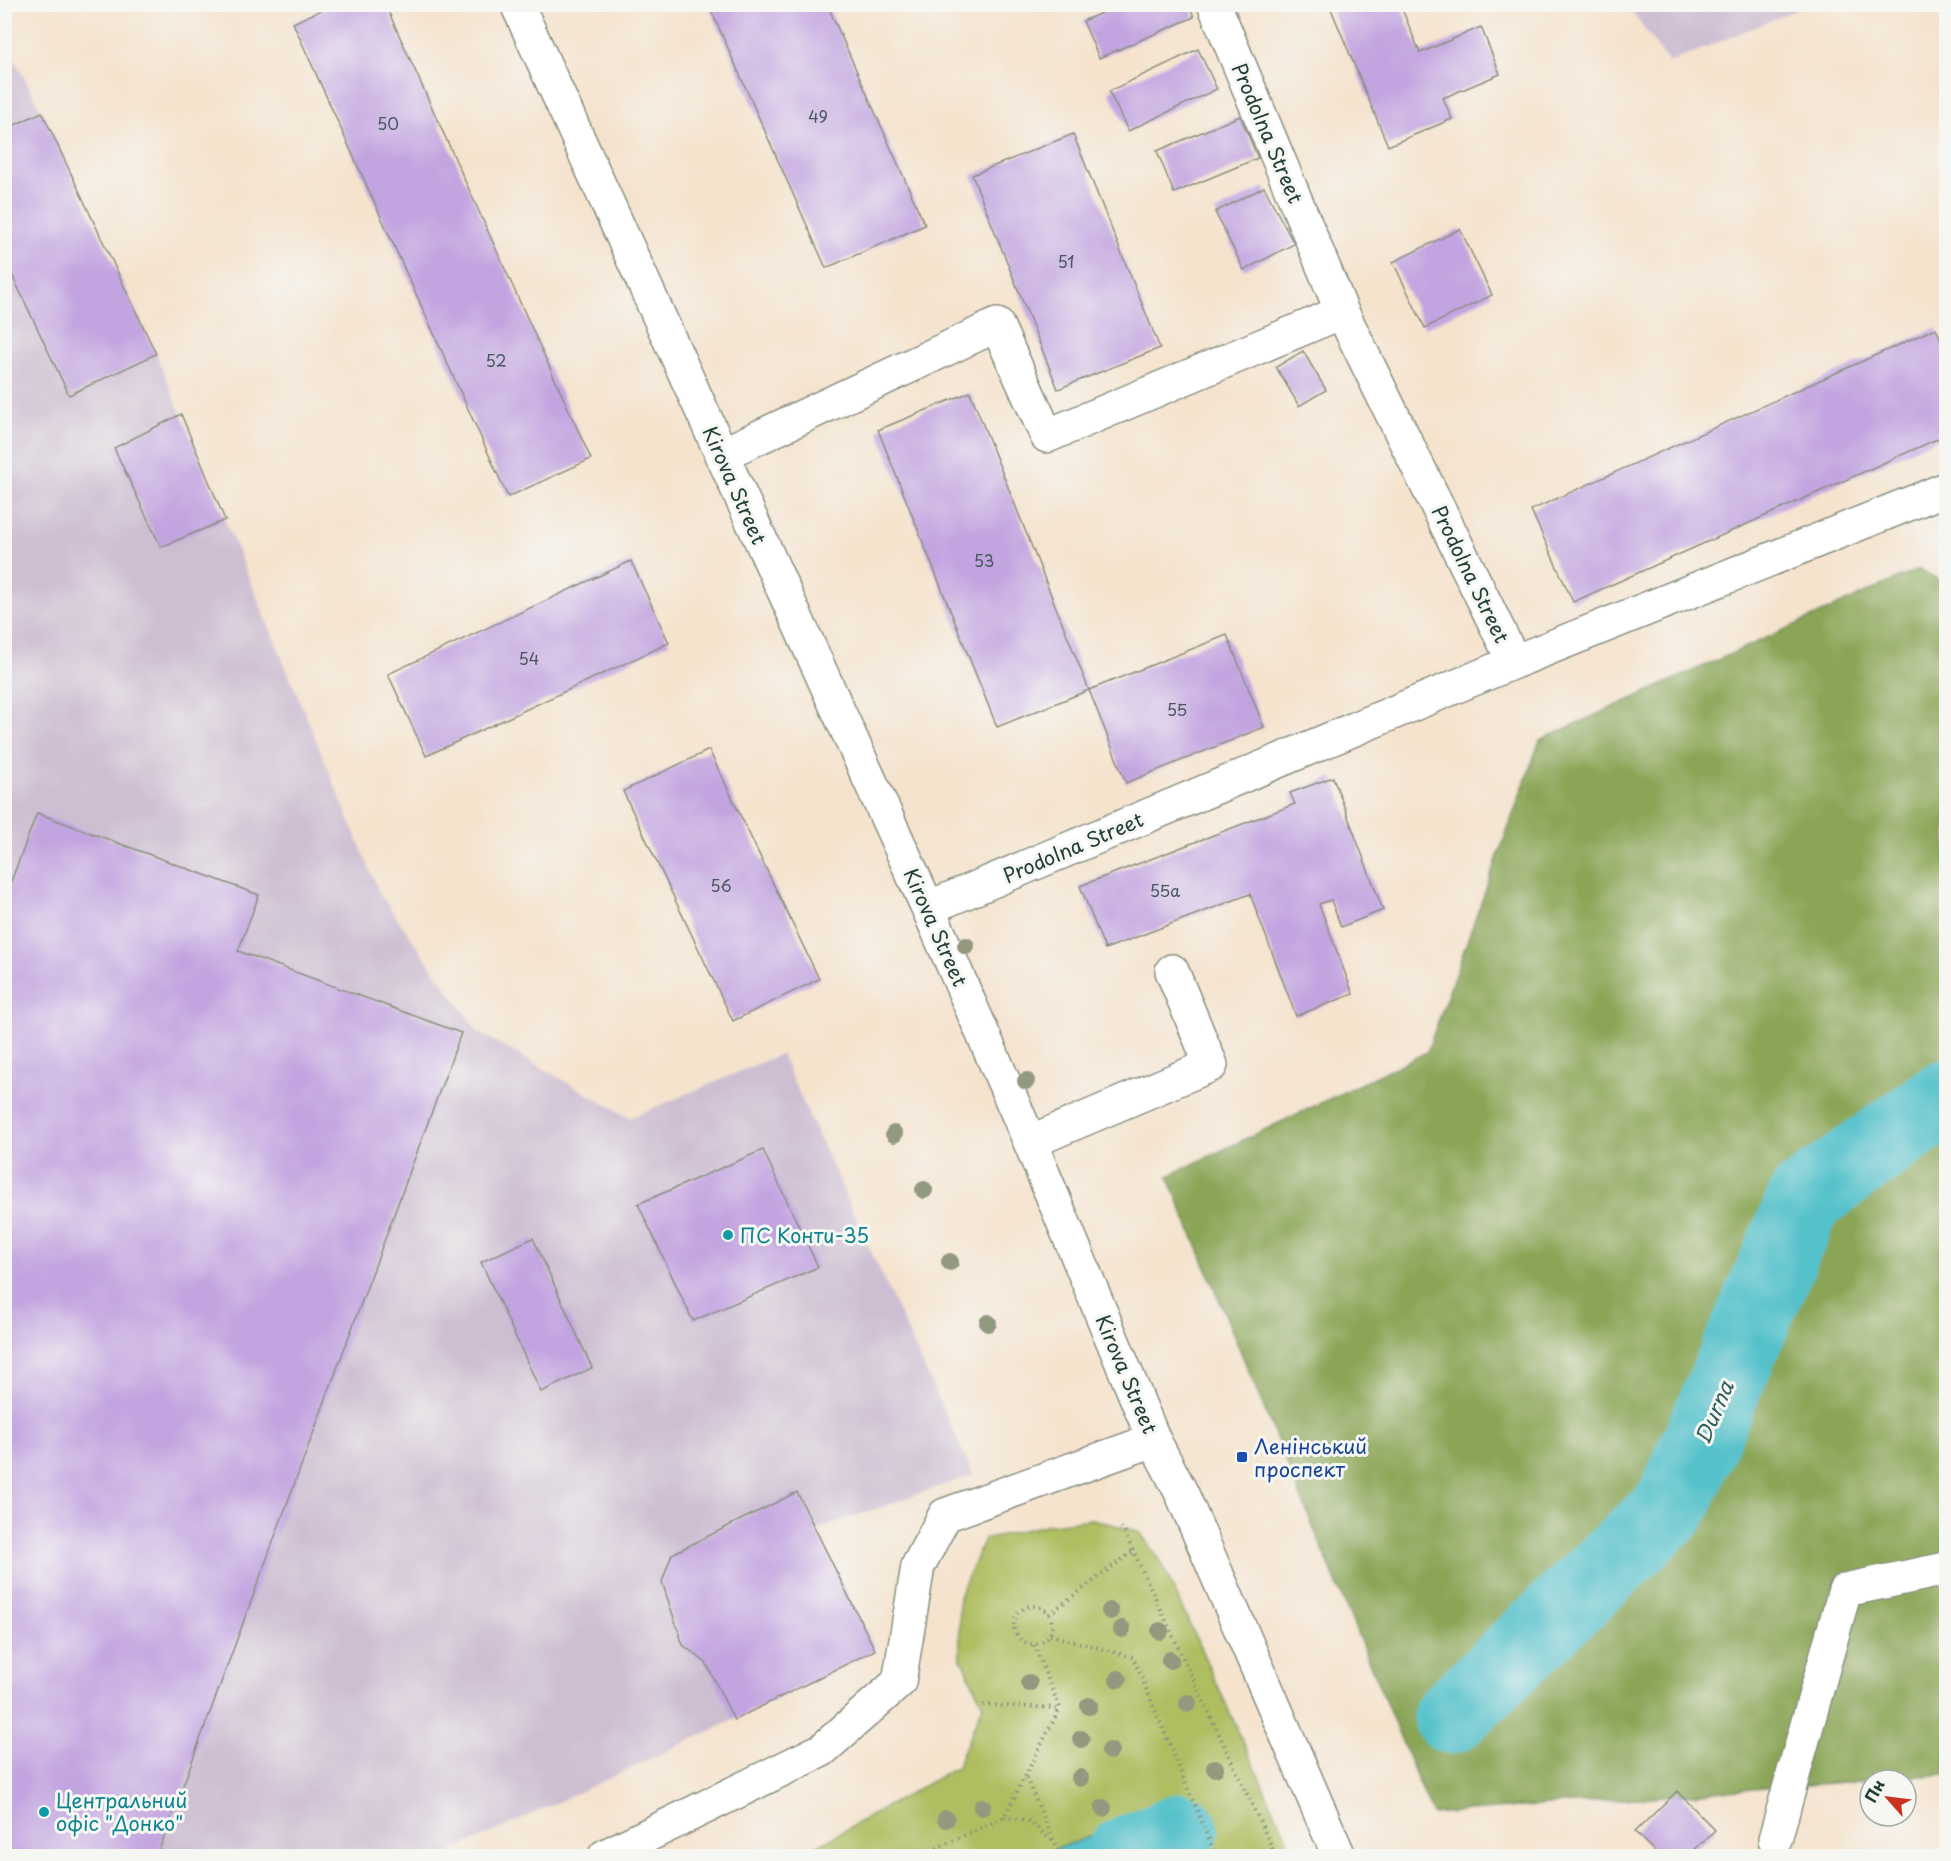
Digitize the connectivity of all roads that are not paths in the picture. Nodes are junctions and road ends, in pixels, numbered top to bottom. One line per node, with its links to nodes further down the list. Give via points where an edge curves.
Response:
1 (517, 4): 4 (street, Kirova Street)
2 (1214, 4): 3 (street, Prodolna Street)
3 (1342, 312): 4 (street, via 1047,436 997,325); 6 (street, Prodolna Street)
4 (721, 455): 7 (street, Kirova Street)
5 (1947, 489): 6 (street)
6 (1514, 662): 7 (street, Prodolna Street)
7 (928, 908): 9 (street, Kirova Street)
8 (1172, 971): 9 (street, via 1211,1065)
9 (1030, 1142): 10 (street, Kirova Street)
10 (1154, 1440): 13 (street, via 945,1515 918,1566 899,1682 822,1750); 14 (street, Kirova Street, via 1182,1494)
11 (1947, 1569): 12 (street, via 1845,1590)
12 (1775, 1839)
13 (605, 1857)
14 (1339, 1857)

